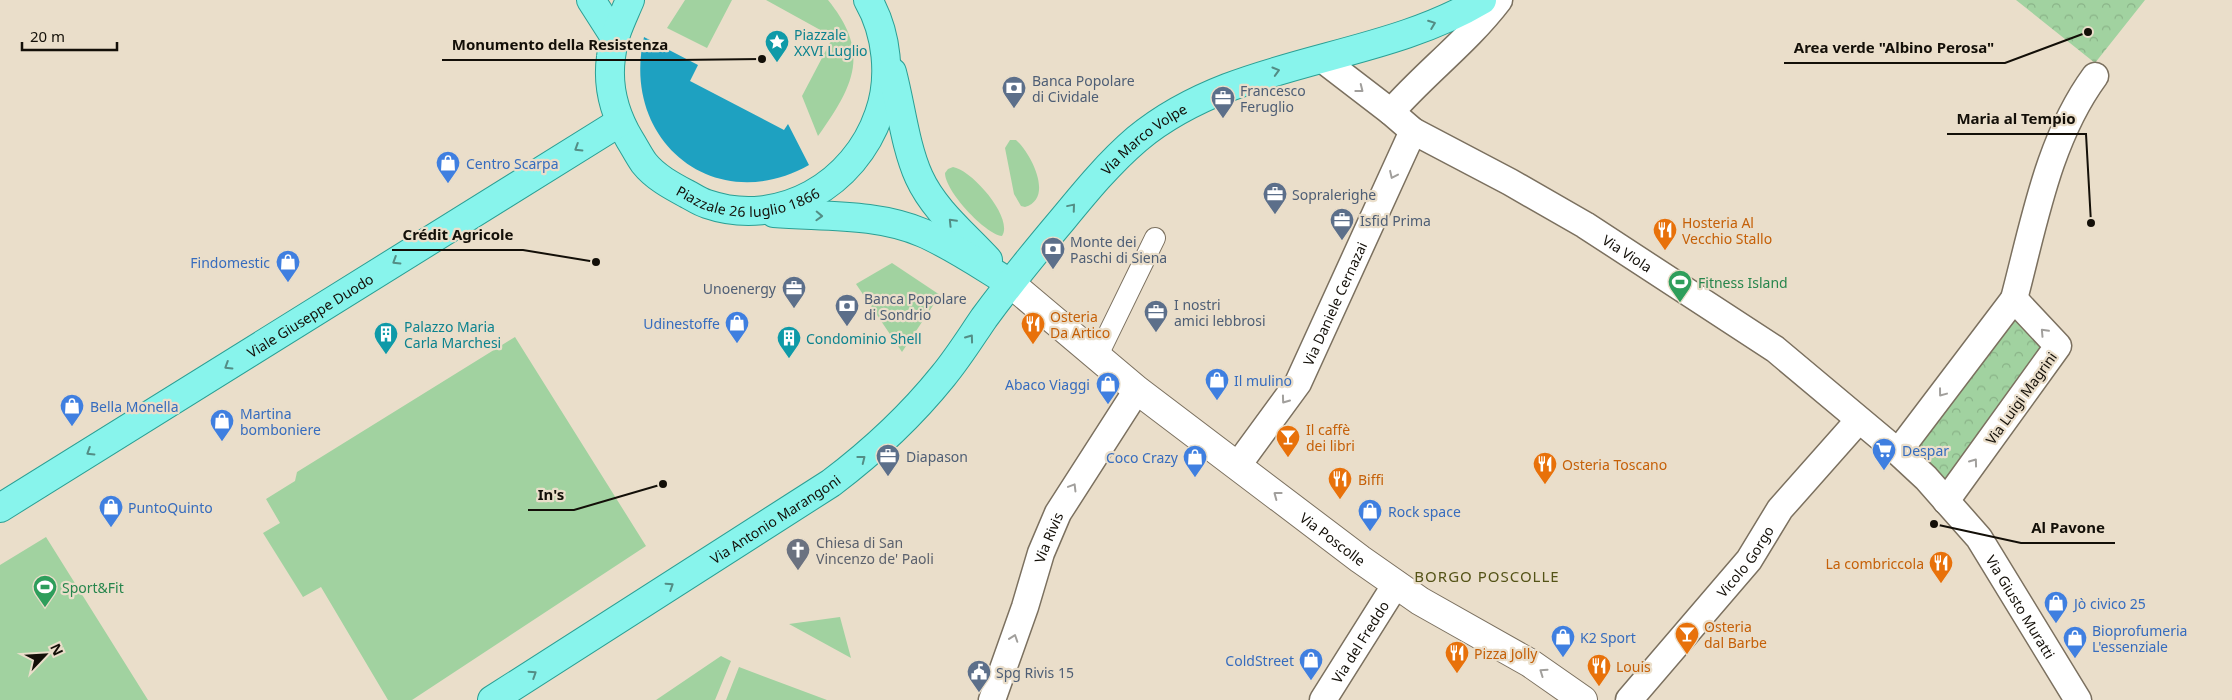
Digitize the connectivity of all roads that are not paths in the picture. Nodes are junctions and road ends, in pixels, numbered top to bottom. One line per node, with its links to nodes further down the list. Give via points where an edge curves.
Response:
1 (590, 0): 6 (main road)
2 (630, 0): 6 (main road, Piazzale 26 luglio 1866)
3 (868, 0): 7 (main road, Piazzale 26 luglio 1866)
4 (1482, 0): 8 (main road, Via Marco Volpe, one-way to 4, via 1418,29)
5 (1499, 0): 10 (street, via 1480,24)
6 (614, 36): 11 (main road, Piazzale 26 luglio 1866, via 610,78)
7 (884, 44): 13 (main road, Piazzale 26 luglio 1866, via 884,101 873,132 856,159 838,177 795,202 762,210); 15 (main road, one-way to 7, via 942,212 920,179 908,144 902,108)
8 (1322, 59): 10 (street, one-way to 10); 15 (main road, Via Marco Volpe, one-way to 8, via 1110,164 1165,118 1229,86)
9 (2095, 76): 16 (street, via 2080,96 2049,170)
10 (1390, 112): 12 (street, Via Viola)
11 (620, 122): 13 (main road, Piazzale 26 luglio 1866, via 645,164 669,185 707,204); 23 (main road, Viale Giuseppe Duodo, one-way to 23)
12 (1413, 131): 19 (street, Via Viola, via 1510,182 1660,272 1775,349); 21 (street, Via Daniele Cernazai, one-way to 21, via 1298,383)
13 (735, 210): 15 (main road, one-way to 15, via 860,218 892,224 922,233)
14 (1155, 238): 17 (street)
15 (1010, 283): 17 (street, Via Poscolle); 25 (main road, Via Antonio Marangoni, one-way to 15, via 831,484 868,455 943,376)
16 (2014, 299): 20 (street, one-way to 20); 22 (street, Via Luigi Magrini, one-way to 16, via 2058,346)
17 (1097, 357): 18 (street, Via Poscolle)
18 (1137, 390): 21 (street, Via Poscolle); 26 (street, Via Rivis, one-way to 18, via 1041,553 1058,513)
19 (1858, 421): 20 (street, Via Viola); 29 (street, Vicolo Gorgo, via 1780,508 1749,560)
20 (1898, 452): 22 (street, Via Giusto Muratti)
21 (1238, 465): 24 (street, Via Poscolle, one-way to 21)
22 (1946, 501): 30 (street, Via Giusto Muratti, via 1979,538)
23 (0, 508)
24 (1396, 584): 27 (street, Via del Freddo); 28 (street, Via Poscolle, one-way to 24, via 1530,663)
25 (492, 700)
26 (992, 700)
27 (1323, 700)
28 (1582, 700)
29 (1629, 700)
30 (2078, 700)

